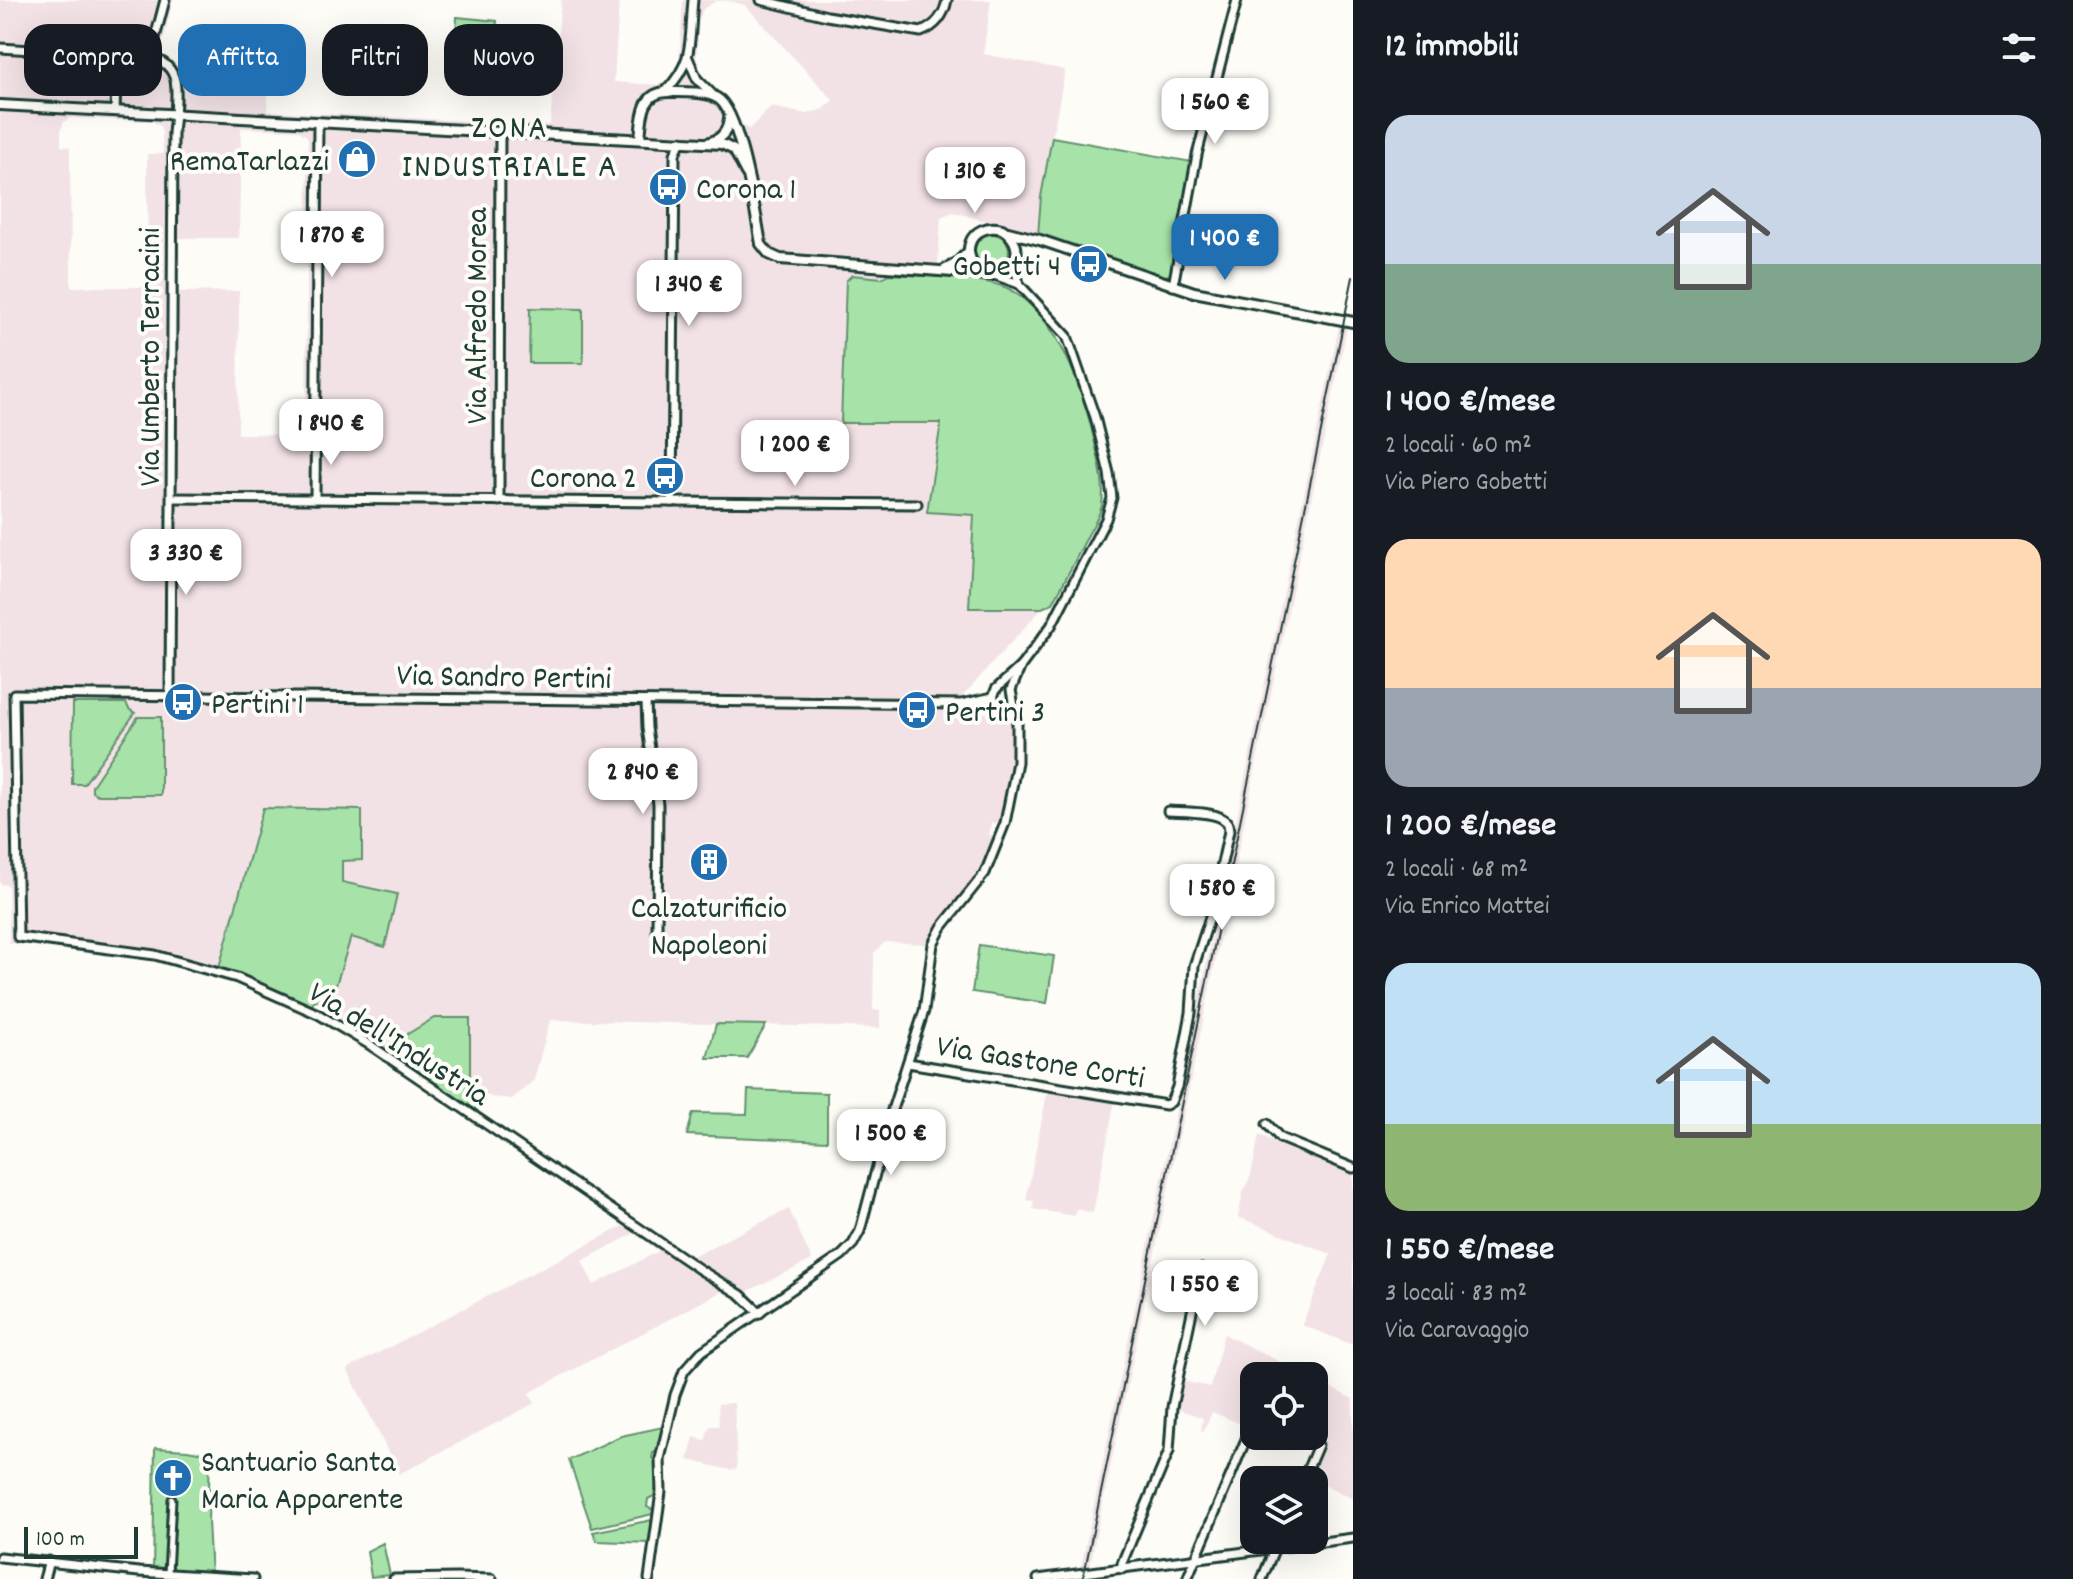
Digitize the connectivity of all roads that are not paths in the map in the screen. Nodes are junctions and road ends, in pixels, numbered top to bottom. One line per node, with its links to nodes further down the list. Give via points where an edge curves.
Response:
1 (165, 0): 6 (street)
2 (693, 0): 9 (street)
3 (761, 0): 4 (street, via 921,32 940,18)
4 (947, 0)
5 (1237, 0): 33 (street, via 1197,155)
6 (159, 24)
7 (0, 48): 8 (street)
8 (24, 50)
9 (688, 58): 11 (street); 13 (street, via 697,79)
10 (162, 63): 16 (street, via 176,85)
11 (665, 92): 13 (street); 20 (street, via 646,103)
12 (116, 96): 15 (street)
13 (714, 96): 17 (street)
14 (0, 105): 15 (street)
15 (115, 111): 16 (street)
16 (174, 114): 18 (street); 35 (street, Via Umberto Terracini)
17 (729, 116): 23 (street, via 724,134); 25 (street, via 740,138)
18 (318, 122): 19 (street); 36 (street)
19 (500, 132): 20 (street); 37 (street, Via Alfredo Morea)
20 (640, 139): 21 (street)
21 (668, 140): 22 (street); 24 (street)
22 (681, 141): 23 (street); 24 (street)
23 (709, 143): 25 (street, via 729,146)
24 (675, 154): 38 (street)
25 (746, 173): 30 (street, via 761,244 774,257)
26 (1007, 231): 27 (street); 28 (street, via 980,231); 29 (street, via 1016,245)
27 (1040, 240): 29 (street, via 1027,244); 33 (street)
28 (969, 251): 30 (street); 31 (street, via 971,262)
29 (1015, 259): 31 (street, via 1005,271); 32 (street)
30 (943, 270): 31 (street)
31 (989, 274): 32 (street)
32 (1019, 284): 40 (street, via 1070,340 1095,417 1112,498 1059,612)
33 (1173, 286): 34 (street)
34 (1353, 322)
35 (172, 498): 36 (street); 44 (street, Via Umberto Terracini)
36 (315, 499): 37 (street)
37 (499, 501): 38 (street)
38 (672, 502): 39 (street)
39 (917, 504)
40 (1021, 666): 41 (street); 42 (street)
41 (1001, 686): 42 (street); 45 (street)
42 (1011, 690): 46 (street)
43 (14, 694): 44 (street, Via Sandro Pertini); 56 (street, Via dell'Industria, via 18,937 167,958 237,978 318,1014 741,1295)
44 (170, 695): 47 (street, Via Sandro Pertini)
45 (993, 697): 47 (street, Via Sandro Pertini, via 961,704); 48 (street)
46 (1012, 700): 48 (street); 49 (street)
47 (646, 701): 51 (street, via 658,804)
48 (1004, 705): 49 (street)
49 (1015, 714): 52 (street, via 1017,762 1005,823 985,873 933,944 924,1011)
50 (1168, 811): 52 (street, Via Gastone Corti, via 1216,816 1224,819 1229,831 1194,966 1191,1013 1171,1102)
51 (657, 933)
52 (908, 1063): 56 (street, via 865,1219 853,1244)
53 (1267, 1124): 54 (street, via 1280,1138)
54 (1353, 1168)
55 (1201, 1269): 66 (street, via 1172,1407 1169,1451)
56 (760, 1313): 73 (street, via 701,1352 679,1382 660,1459 661,1492)
57 (1241, 1450): 64 (street)
58 (172, 1499): 67 (street)
59 (1353, 1538): 60 (street)
60 (1328, 1540)
61 (1240, 1550): 64 (street)
62 (1272, 1554): 76 (street)
63 (0, 1557): 65 (street)
64 (1196, 1558): 66 (street); 75 (street)
65 (49, 1561): 67 (street); 69 (street)
66 (1122, 1569): 68 (street)
67 (168, 1574): 70 (street)
68 (1073, 1577): 74 (street)
69 (44, 1579)
70 (253, 1579)
71 (394, 1579): 72 (street)
72 (492, 1579)
73 (649, 1579)
74 (1038, 1579)
75 (1187, 1579)
76 (1262, 1579)

